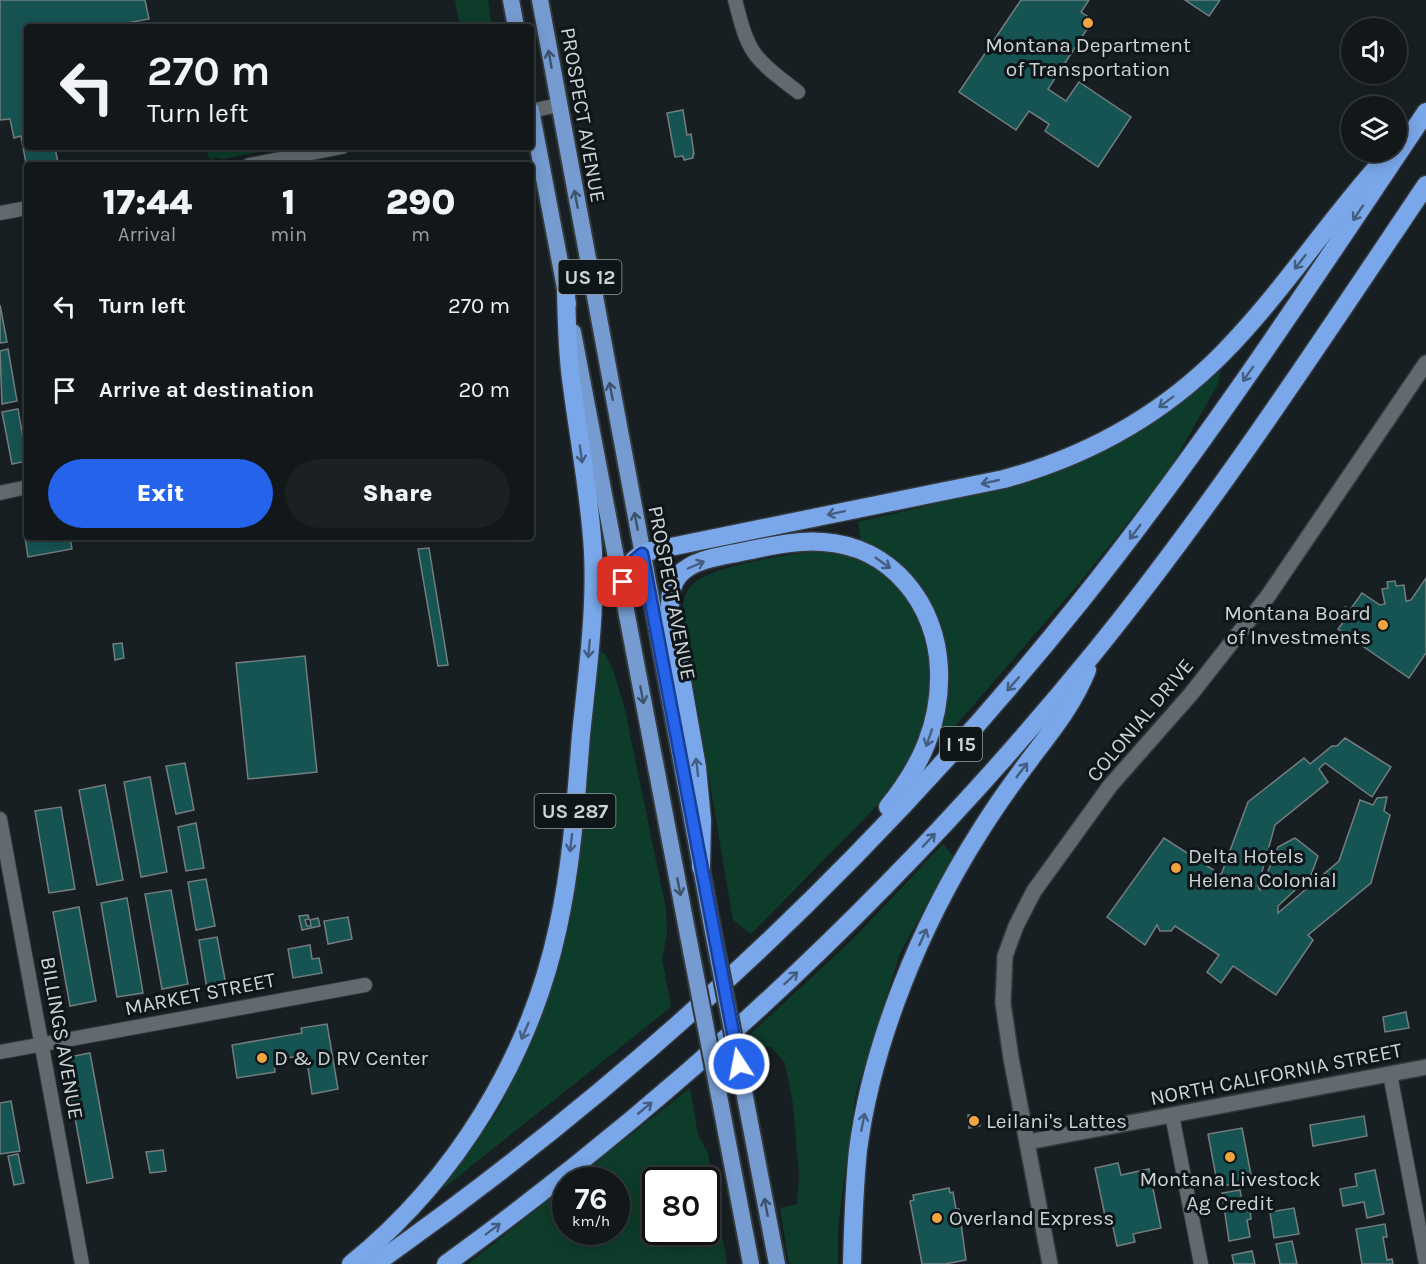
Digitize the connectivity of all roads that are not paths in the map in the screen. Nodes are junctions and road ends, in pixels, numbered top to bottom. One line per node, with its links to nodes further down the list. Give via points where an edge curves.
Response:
1 (511, 0): 4 (highway)
2 (540, 0): 6 (highway, PROSPECT AVENUE / US 12, one-way to 2)
3 (735, 0): 5 (street, via 742,29 755,54)
4 (515, 24)
5 (798, 92)
6 (558, 105): 7 (street); 21 (highway, PROSPECT AVENUE / US 12, one-way to 6)
7 (534, 109)
8 (1426, 112): 10 (highway); 26 (highway, I 15, one-way to 26, via 1224,407 1112,562 965,738)
9 (534, 126): 17 (highway, US 12)
10 (1407, 133)
11 (326, 150): 12 (street)
12 (264, 162)
13 (1382, 162): 21 (highway, one-way to 21, via 1222,354 1173,398 1117,435 1057,463 1004,479)
14 (1426, 185): 23 (highway, I 15, via 1242,455)
15 (24, 209): 16 (street)
16 (0, 213)
17 (566, 292): 22 (highway, US 12); 36 (highway, US 287, one-way to 36, via 571,383 594,570 573,823 559,926 530,1019 511,1063 476,1124 411,1208)
18 (1426, 363): 33 (main road, COLONIAL DRIVE, via 1268,596 1191,694 1110,786 1034,891 1016,926 1005,956 1004,1003)
19 (24, 489): 20 (street)
20 (0, 493)
21 (642, 554): 22 (highway, via 632,561 624,576); 25 (highway, PROSPECT AVENUE / US 12)
22 (623, 597): 39 (highway, one-way to 39, bridge)
23 (1093, 653): 34 (highway, one-way to 23, via 885,1037 925,931 989,818 1072,703); 38 (highway, I 15, one-way to 23, via 624,1126 792,976 936,833)
24 (0, 819): 28 (street, BILLINGS AVENUE)
25 (701, 867): 26 (highway, one-way to 26, via 697,767 670,613 674,582 684,571 706,561 791,543 834,543 879,559 906,581 930,621 939,670 933,726 922,756 904,786); 40 (highway, PROSPECT AVENUE, one-way to 25, bridge)
26 (794, 918): 37 (highway, I 15, via 602,1090)
27 (365, 985): 28 (street, MARKET STREET)
28 (42, 1045): 29 (street, MARKET STREET); 35 (street, BILLINGS AVENUE)
29 (0, 1052)
30 (1426, 1067): 31 (main road, NORTH CALIFORNIA STREET)
31 (1390, 1074): 32 (main road, NORTH CALIFORNIA STREET); 45 (street)
32 (1172, 1115): 33 (main road, NORTH CALIFORNIA STREET); 44 (street)
33 (1028, 1142): 43 (main road, COLONIAL DRIVE)
34 (858, 1148): 41 (highway); 42 (highway)
35 (82, 1264)
36 (351, 1264)
37 (375, 1264)
38 (446, 1264)
39 (751, 1264)
40 (777, 1264)
41 (843, 1264)
42 (852, 1264)
43 (1050, 1264)
44 (1201, 1264)
45 (1426, 1264)

